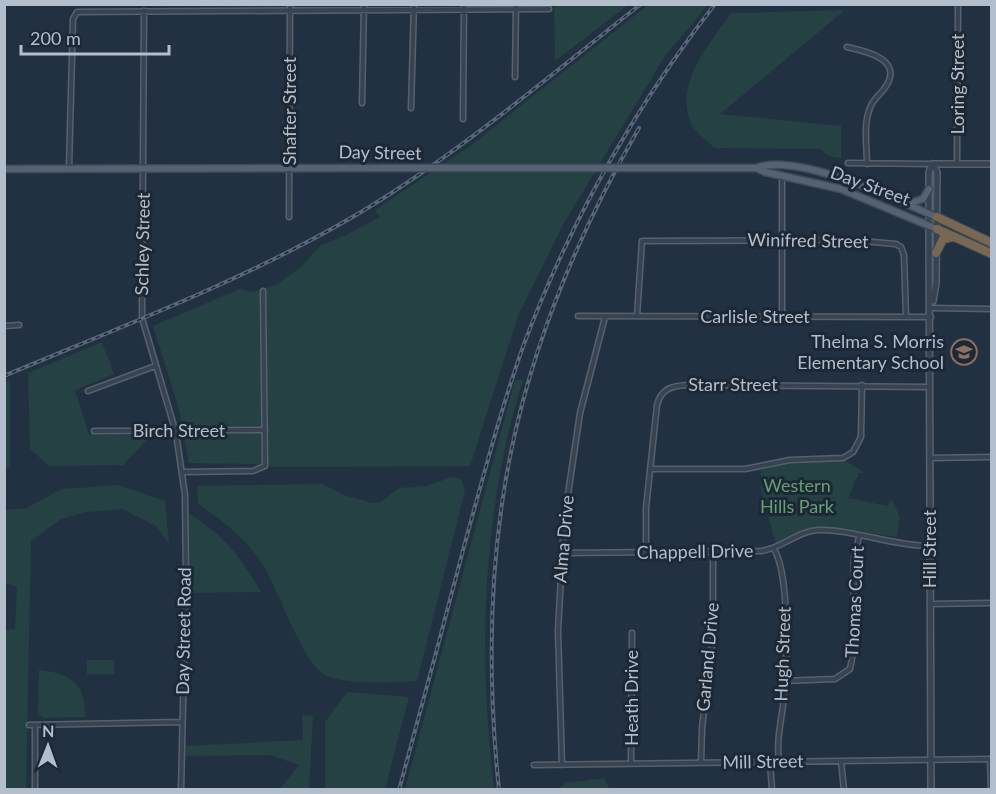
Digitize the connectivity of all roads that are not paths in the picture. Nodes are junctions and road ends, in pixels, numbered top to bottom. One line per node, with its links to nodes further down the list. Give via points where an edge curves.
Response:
1 (958, 4): 17 (street, Loring Street)
2 (290, 7): 3 (street); 8 (street); 19 (street, Shafter Street)
3 (364, 7): 4 (street); 11 (street)
4 (414, 7): 5 (street); 12 (street)
5 (464, 7): 6 (street); 13 (street)
6 (516, 7): 7 (street); 10 (street)
7 (549, 9)
8 (144, 11): 20 (street, via 74,15); 21 (street, Schley Street)
9 (847, 47): 15 (street, via 874,53 886,63 889,74 867,118)
10 (515, 77)
11 (362, 104)
12 (411, 108)
13 (462, 119)
14 (848, 163): 15 (street, Day Street)
15 (867, 164): 16 (street, Day Street)
16 (932, 164): 17 (street, Day Street); 25 (street, Hill Street); 27 (street, Hill Street, via 937,172)
17 (957, 164): 18 (street, Day Street)
18 (992, 164)
19 (290, 167): 21 (main road, Day Street); 22 (main road, Day Street, bridge); 28 (street, Shafter Street)
20 (69, 168): 21 (main road, Day Street); 23 (main road, Day Street)
21 (144, 168): 46 (street, Schley Street, via 142,318)
22 (756, 168): 24 (main road, Day Street); 26 (main road, Day Street, via 782,166 821,173)
23 (4, 169)
24 (782, 175): 29 (main road, Day Street, via 842,189); 31 (street)
25 (929, 189): 26 (main road, via 923,199); 27 (street, Hill Street)
26 (905, 204): 27 (main road, Day Street)
27 (933, 216): 29 (street, Hill Street); 32 (highway)
28 (290, 217)
29 (933, 227): 30 (highway); 33 (street, Hill Street); 36 (street, Hill Street)
30 (955, 237): 33 (highway, via 943,239); 34 (highway)
31 (781, 239): 40 (street, Winifred Street, via 642,241); 41 (street); 42 (street, Winifred Street, via 899,245 905,260)
32 (992, 243)
33 (936, 253): 36 (street, Hill Street)
34 (992, 254)
35 (263, 291): 50 (street)
36 (931, 308): 37 (street); 43 (street, Hill Street)
37 (992, 309)
38 (578, 316): 39 (street, Carlisle Street)
39 (605, 316): 40 (street, Carlisle Street); 62 (street, Alma Drive, via 575,440)
40 (637, 316): 41 (street, Carlisle Street)
41 (782, 317): 42 (street, Carlisle Street)
42 (906, 317): 43 (street, Carlisle Street)
43 (931, 317): 48 (street, Hill Street)
44 (19, 325): 45 (street)
45 (4, 326)
46 (155, 366): 49 (street); 52 (street, Schley Street)
47 (862, 386): 48 (street, Starr Street); 55 (street, via 861,437 856,448 843,458 790,460 745,470); 55 (street, Starr Street, via 672,387 657,402)
48 (931, 387): 54 (street, Hill Street)
49 (88, 391)
50 (265, 430): 52 (street, Birch Street); 56 (street, via 267,457 261,469)
51 (94, 431): 52 (street, Birch Street)
52 (175, 431): 56 (street, Schley Street)
53 (992, 457): 54 (street)
54 (930, 458): 58 (street, Hill Street)
55 (650, 469): 60 (street, Starr Street)
56 (182, 472): 67 (street, Day Street Road, via 186,579)
57 (859, 537): 58 (street, Chappell Drive); 59 (street, Chappell Drive, via 813,531); 66 (street, Thomas Court, via 854,558 852,665 835,679)
58 (930, 546): 64 (street, Hill Street)
59 (774, 549): 61 (street, Chappell Drive); 66 (street, Hugh Street, via 785,580)
60 (646, 552): 61 (street, Chappell Drive); 62 (street, Chappell Drive)
61 (713, 552): 74 (street, Garland Drive, via 713,637)
62 (561, 553): 78 (street, Alma Drive, via 558,663)
63 (992, 603): 64 (street)
64 (930, 604): 70 (street, Hill Street)
65 (632, 633): 76 (street, Heath Drive)
66 (784, 681): 73 (street, Hugh Street, via 777,735)
67 (182, 723): 68 (street); 80 (street, Day Street Road)
68 (35, 724): 69 (street); 79 (street)
69 (29, 725)
70 (930, 759): 71 (street, Mill Street); 72 (street, Mill Street); 83 (street, Hill Street)
71 (991, 759): 84 (street)
72 (841, 760): 73 (street, Mill Street); 82 (street)
73 (780, 761): 75 (street, Mill Street)
74 (701, 762): 75 (street, Mill Street); 76 (street, Mill Street)
75 (770, 762): 81 (street)
76 (631, 763): 78 (street, Mill Street)
77 (534, 765): 78 (street, Mill Street)
78 (562, 765)
79 (34, 789)
80 (181, 789)
81 (772, 789)
82 (844, 789)
83 (932, 789)
84 (991, 789)

